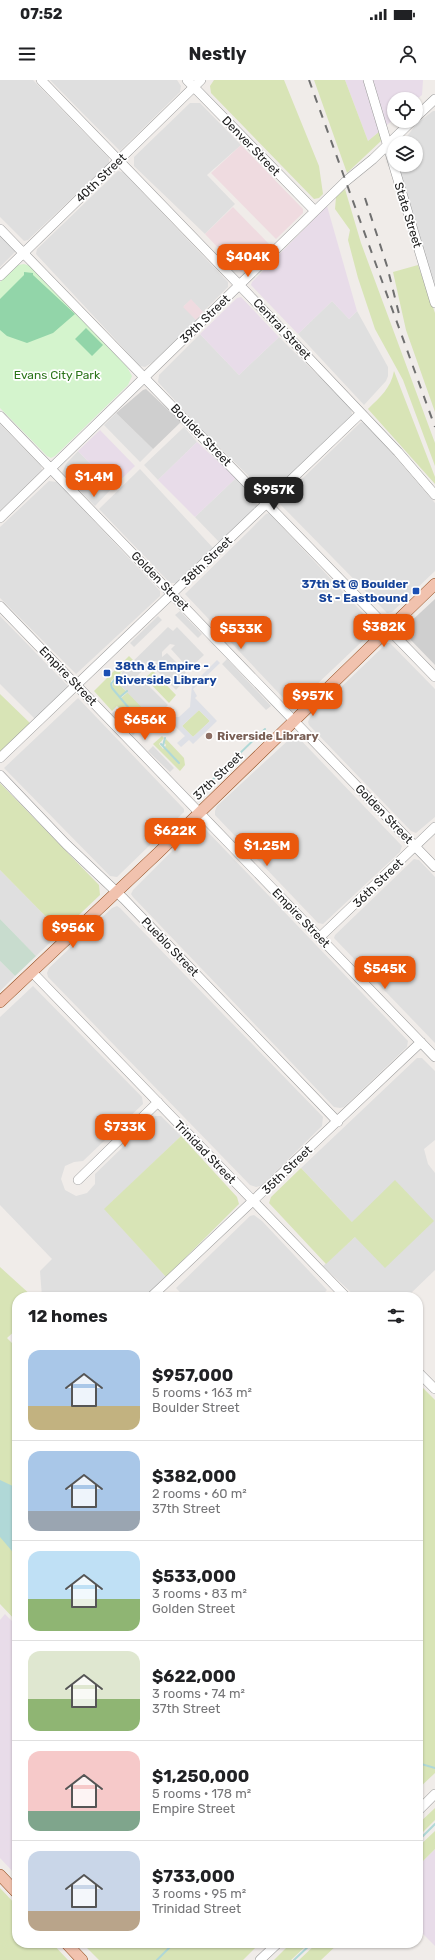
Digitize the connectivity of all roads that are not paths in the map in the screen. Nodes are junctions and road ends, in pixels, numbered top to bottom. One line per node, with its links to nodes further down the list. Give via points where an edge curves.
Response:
1 (41, 80): 11 (street, Central Street)
2 (187, 80): 5 (street, Denver Street)
3 (202, 80): 5 (street, 40th Street)
4 (368, 80): 10 (street, State Street)
5 (194, 87): 11 (street, 40th Street); 13 (street, Denver Street)
6 (435, 99): 7 (street)
7 (423, 110)
8 (405, 128): 9 (street, 39th Street)
9 (396, 136)
10 (387, 145): 13 (street, 39th Street)
11 (119, 161): 15 (street, 40th Street); 17 (street, Central Street)
12 (395, 172): 18 (street, State Street)
13 (315, 211): 17 (street, 39th Street)
14 (0, 228): 15 (street, Boulder Street)
15 (24, 253): 16 (street, 40th Street); 19 (street, Boulder Street)
16 (0, 276)
17 (240, 285): 19 (street, 39th Street); 20 (street, Central Street)
18 (435, 303)
19 (145, 377): 22 (street, 39th Street); 24 (street, Boulder Street)
20 (361, 413): 23 (street, Central Street); 24 (street, 38th Street)
21 (0, 416): 22 (street, Golden Street)
22 (50, 469): 25 (street, 39th Street); 27 (street, Golden Street)
23 (435, 495)
24 (267, 503): 27 (street, 38th Street); 29 (street, Boulder Street)
25 (0, 518)
26 (435, 584): 29 (main road, 37th Street)
27 (172, 594): 31 (street, 38th Street); 32 (street, Golden Street)
28 (0, 606): 31 (street, Empire Street)
29 (388, 629): 30 (street, Boulder Street); 32 (main road, 37th Street)
30 (435, 677)
31 (76, 685): 33 (street, 38th Street); 35 (street, Empire Street)
32 (294, 720): 35 (main road, 37th Street); 37 (street, Golden Street)
33 (0, 758)
34 (0, 775): 39 (street, Pueblo Street)
35 (199, 812): 39 (main road, 37th Street); 40 (street, Empire Street)
36 (435, 827): 37 (street, 36th Street)
37 (416, 847): 38 (street, Golden Street); 40 (street, 36th Street)
38 (435, 867)
39 (116, 892): 41 (main road, 37th Street); 46 (street, Pueblo Street)
40 (320, 937): 43 (street, Empire Street)
41 (32, 972): 42 (main road, 37th Street); 45 (street, Trinidad Street)
42 (0, 1002)
43 (421, 1042): 44 (street, Empire Street); 46 (street, 35th Street)
44 (435, 1058)
45 (158, 1102): 47 (street); 48 (street, Trinidad Street)
46 (338, 1122): 48 (street, 35th Street)
47 (78, 1180)
48 (254, 1202): 49 (street, 35th Street); 50 (street, Trinidad Street)
49 (156, 1292)
50 (341, 1292)
51 (423, 1377): 52 (street)
52 (435, 1389)
53 (435, 1794): 54 (street)
54 (423, 1806)
55 (0, 1875): 56 (main road)
56 (12, 1888)
57 (71, 1948): 59 (main road)
58 (273, 1948): 60 (street)
59 (82, 1960)
60 (260, 1960)

